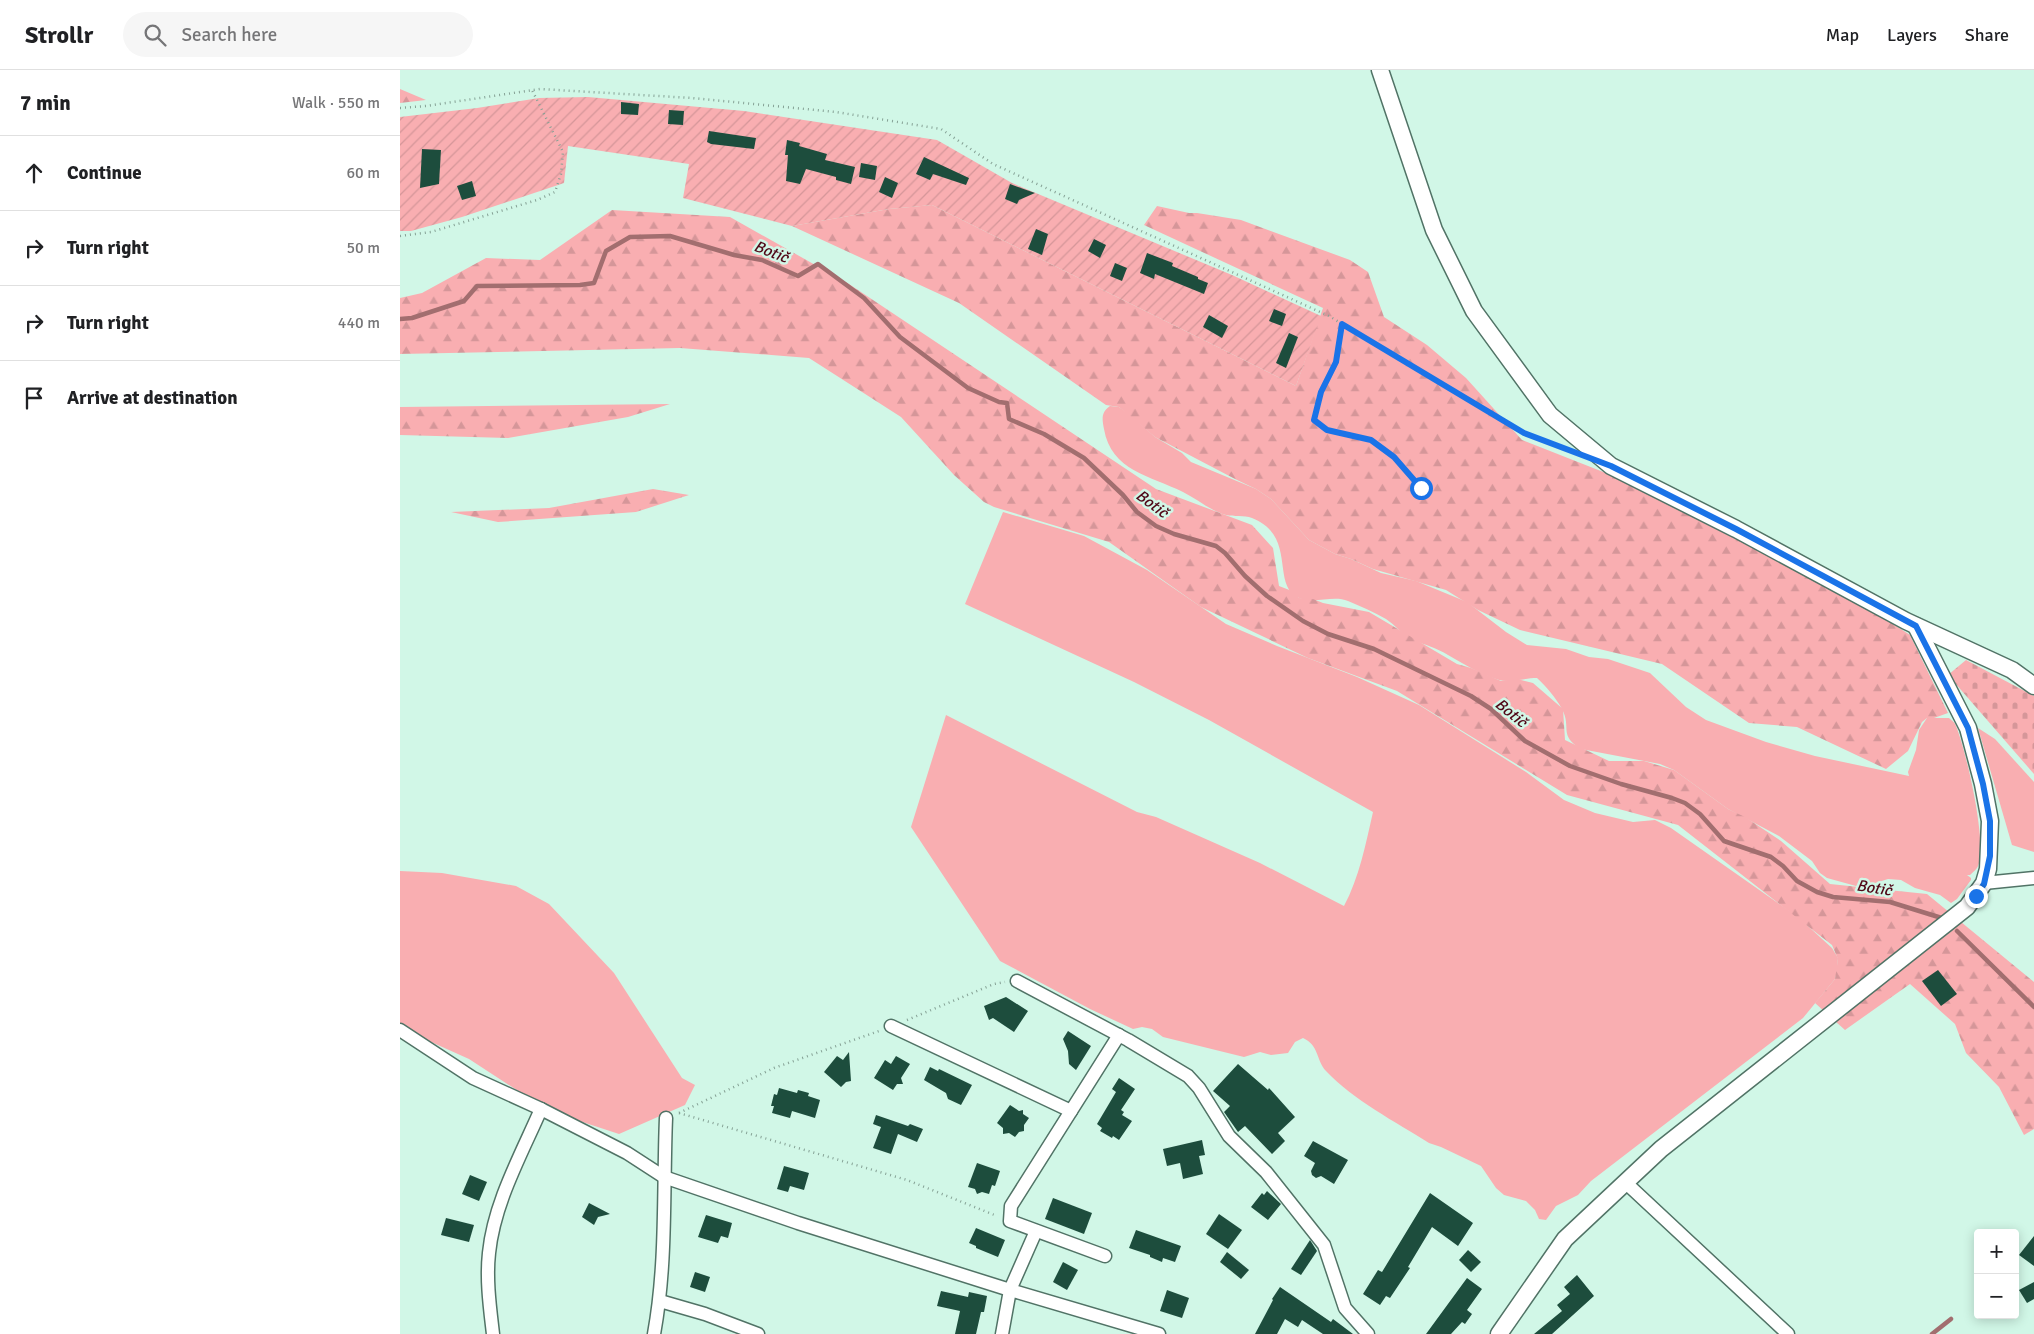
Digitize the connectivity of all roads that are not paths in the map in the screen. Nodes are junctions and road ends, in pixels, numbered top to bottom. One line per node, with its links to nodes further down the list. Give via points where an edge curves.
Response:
1 (1380, 70): 2 (street, via 1434,230 1474,311 1550,414 1611,466)
2 (1916, 626): 3 (street, via 2012,670); 5 (street, via 1968,728 1983,784 1990,821 1990,856)
3 (2034, 686)
4 (2034, 878): 5 (street)
5 (1984, 884): 14 (street, via 1967,907 1661,1149)
6 (1017, 980): 9 (street)
7 (891, 1026): 11 (street)
8 (400, 1030): 10 (street, via 473,1078)
9 (1119, 1035): 11 (street); 24 (street, via 1188,1076 1199,1088 1229,1136 1266,1172 1324,1244 1345,1308)
10 (541, 1109): 13 (street, via 627,1153); 19 (street, via 509,1182 491,1244)
11 (1072, 1111): 15 (street, via 1011,1206 1010,1221)
12 (666, 1118): 13 (street)
13 (664, 1177): 17 (street); 18 (street)
14 (1625, 1182): 25 (street, via 1565,1239); 26 (street)
15 (1036, 1231): 16 (street); 17 (street)
16 (1105, 1256)
17 (1010, 1290): 22 (street); 23 (street)
18 (660, 1301): 20 (street); 21 (street)
19 (493, 1334)
20 (654, 1334)
21 (758, 1334)
22 (1002, 1334)
23 (1159, 1334)
24 (1368, 1334)
25 (1500, 1334)
26 (1788, 1334)

